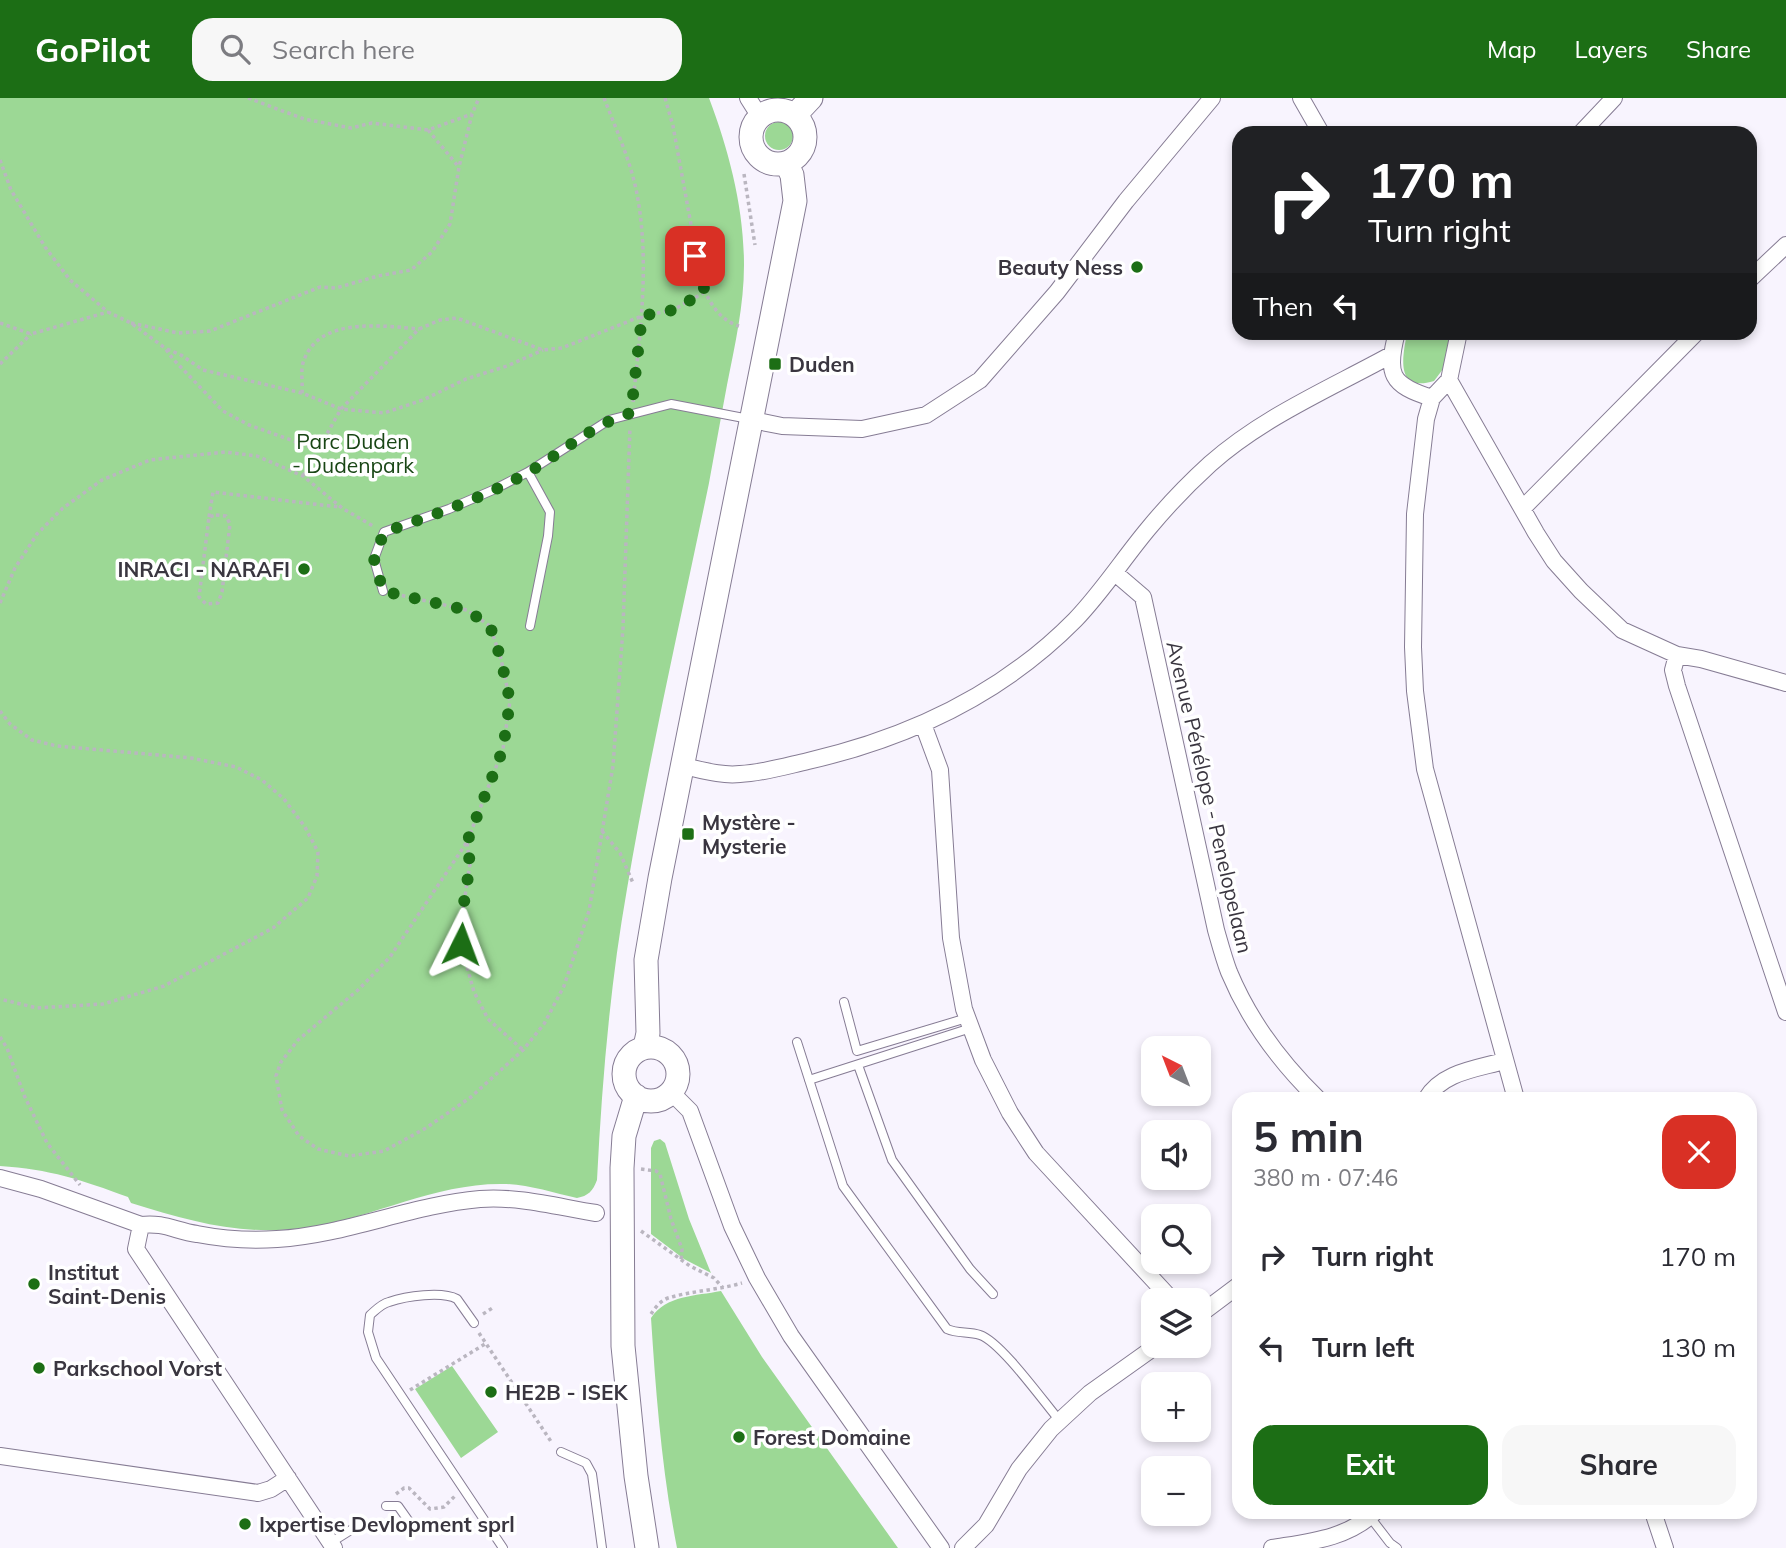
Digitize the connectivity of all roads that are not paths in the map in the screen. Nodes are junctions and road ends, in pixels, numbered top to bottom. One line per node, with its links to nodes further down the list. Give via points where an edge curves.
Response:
1 (811, 98): 6 (street)
2 (1212, 98): 18 (street, via 1057,292 980,380 926,415 862,429 782,426)
3 (1301, 98): 7 (street)
4 (1614, 98): 8 (street)
5 (754, 107): 6 (street); 9 (street, via 750,139 754,151 763,160)
6 (795, 115): 9 (street, via 804,129 804,146)
7 (1317, 126)
8 (1588, 126)
9 (786, 163): 18 (street, via 795,201)
10 (1786, 245): 11 (street)
11 (1757, 272)
12 (1395, 340): 15 (street)
13 (1458, 340): 16 (street)
14 (1689, 340): 20 (street)
15 (1391, 355): 17 (street, via 1393,373 1406,390); 21 (street, via 1274,417 1223,454 1147,529)
16 (1450, 380): 17 (street); 20 (street)
17 (1432, 398): 33 (street, via 1415,514 1415,691 1425,769)
18 (752, 420): 19 (lane, via 671,404 631,413 609,419); 27 (street)
19 (528, 472): 22 (lane, via 449,509 384,532 374,559); 23 (lane, via 550,512)
20 (1523, 508): 24 (street, via 1554,561 1581,591 1622,630)
21 (1115, 573): 26 (street, via 1054,641 1005,680); 37 (street, Avenue Pénélope - Penelopelaan, via 1143,597 1229,972 1256,1024)
22 (383, 591)
23 (530, 626)
24 (1676, 655): 25 (street); 29 (street, via 1677,686)
25 (1786, 683)
26 (923, 724): 27 (street, via 859,748 740,775); 30 (street, via 940,770 951,938)
27 (683, 766): 32 (street, via 646,960)
28 (844, 1002): 30 (lane, via 857,1051)
29 (1786, 1012)
30 (969, 1023): 34 (lane); 44 (street, via 1010,1113 1036,1153)
31 (797, 1042): 35 (lane)
32 (645, 1047): 36 (street, via 660,1048 676,1063 678,1079); 40 (street, via 636,1051 625,1069 629,1089)
33 (1504, 1061): 38 (street, via 1447,1077); 39 (street)
34 (858, 1065): 35 (lane); 46 (lane, via 892,1160)
35 (809, 1080): 50 (lane, via 843,1185 947,1329 980,1335 998,1348)
36 (671, 1092): 40 (street, via 658,1100); 64 (street, via 690,1111 732,1226 791,1336)
37 (1311, 1092)
38 (1430, 1092)
39 (1514, 1092)
40 (636, 1096): 63 (street, via 624,1136 622,1168 622,1346)
41 (0, 1178): 43 (street)
42 (596, 1213): 43 (street, via 519,1200 480,1199 340,1231 274,1240 229,1239 156,1223)
43 (141, 1225): 53 (street, via 136,1249)
44 (1161, 1288)
45 (1232, 1290): 47 (street)
46 (993, 1294)
47 (1211, 1306)
48 (474, 1323): 61 (lane, via 457,1299 437,1294 379,1307 370,1315 368,1332 376,1358)
49 (1141, 1357): 50 (street)
50 (1060, 1420): 65 (street, via 1018,1469 986,1525)
51 (561, 1452): 62 (lane, via 586,1463 592,1474)
52 (0, 1455): 53 (street, via 258,1493)
53 (288, 1478): 60 (street)
54 (389, 1505): 59 (lane, via 398,1506)
55 (1364, 1519): 66 (street, via 1326,1540)
56 (1376, 1519): 67 (lane)
57 (1655, 1519): 68 (street)
58 (362, 1523): 60 (lane)
59 (415, 1530)
60 (332, 1546)
61 (503, 1548)
62 (602, 1548)
63 (647, 1548)
64 (941, 1548)
65 (963, 1548)
66 (1272, 1548)
67 (1397, 1548)
68 (1665, 1548)

